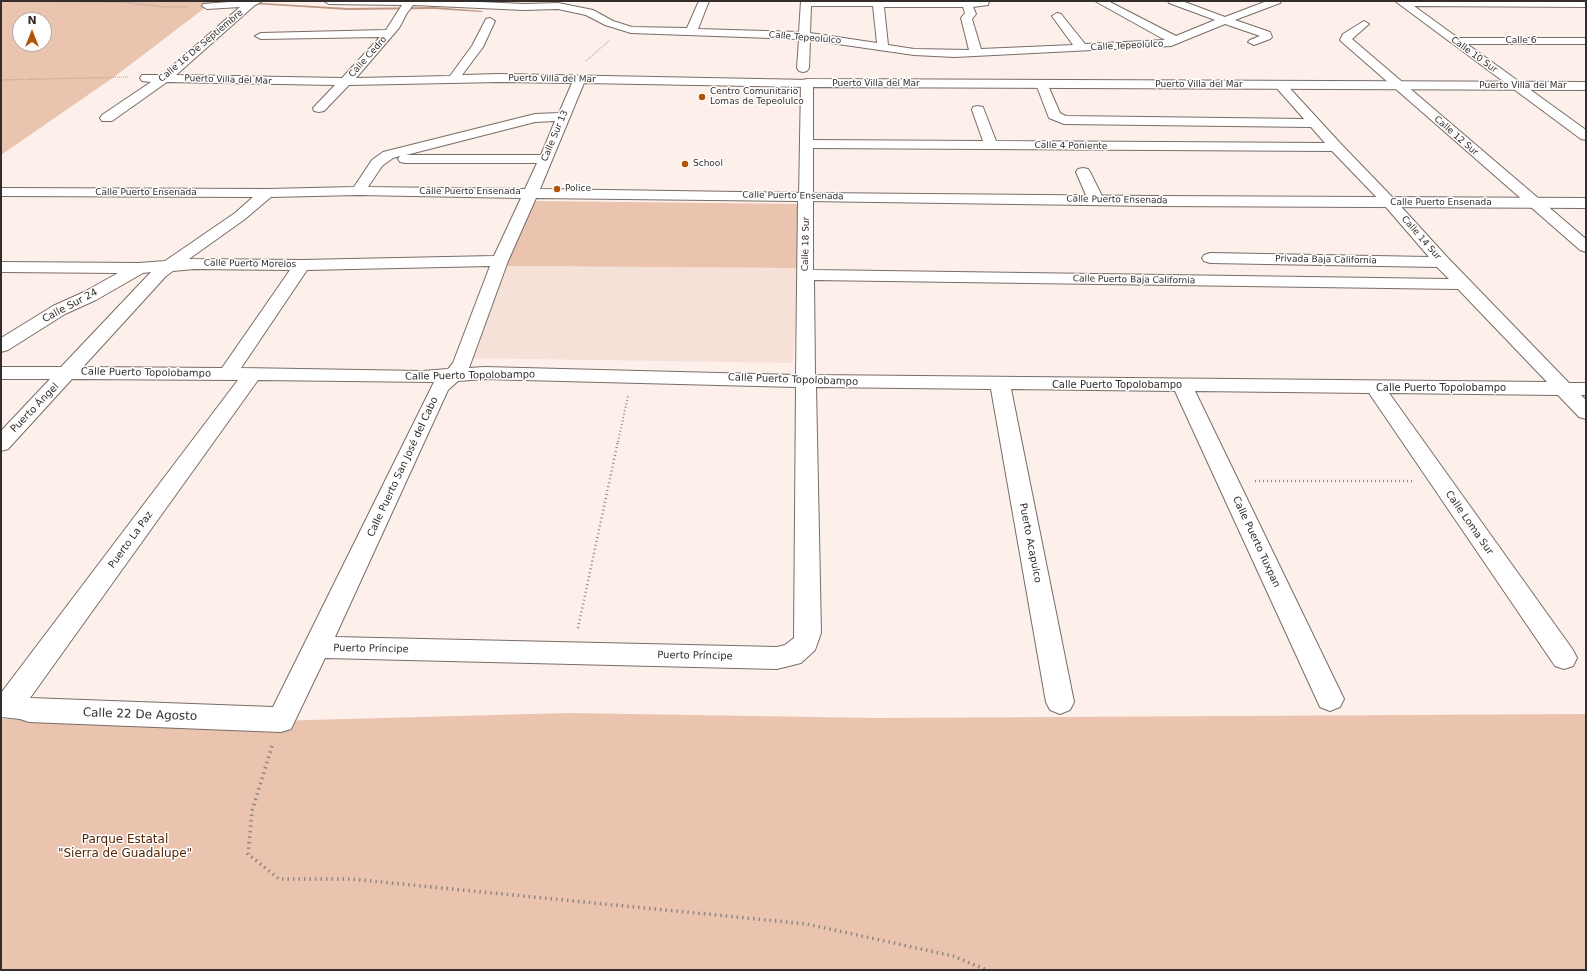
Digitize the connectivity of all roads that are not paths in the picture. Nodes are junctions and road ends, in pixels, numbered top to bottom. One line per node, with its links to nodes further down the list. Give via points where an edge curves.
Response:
1 (269, 1): 9 (street)
2 (329, 1): 3 (street, Calle Tepeolulco)
3 (411, 1): 14 (street, Calle Tepeolulco); 24 (street, Calle Cedro)
4 (704, 1): 23 (street)
5 (984, 1): 13 (street)
6 (1100, 1): 27 (street)
7 (1173, 1): 21 (street)
8 (1276, 1): 21 (street, Calle Tepeolulco)
9 (253, 2): 17 (street); 36 (street, Calle 16 De Septiembre)
10 (806, 2): 11 (street); 26 (street)
11 (878, 2): 13 (street); 31 (street)
12 (1402, 2): 16 (street); 28 (street, Calle 10 Sur)
13 (966, 3): 33 (street, via 971,14 966,17)
14 (514, 4): 18 (street, Calle Tepeolulco, via 558,6)
15 (599, 4): 18 (street)
16 (1586, 4)
17 (207, 6)
18 (589, 12): 23 (street, Calle Tepeolulco, via 609,23 631,30)
19 (1058, 16): 32 (street)
20 (490, 21): 37 (street, via 477,47)
21 (1226, 21): 27 (street, Calle Tepeolulco); 30 (street, via 1266,35)
22 (1364, 24): 43 (street, Calle 12 Sur, via 1347,36 1346,40)
23 (691, 32): 26 (street, Calle Tepeolulco)
24 (389, 33): 25 (street); 39 (street, Calle Cedro)
25 (261, 36)
26 (804, 36): 31 (street, Calle Tepeolulco); 34 (street)
27 (1176, 41): 32 (street, Calle Tepeolulco)
28 (1455, 41): 29 (street, Calle 6); 44 (street, Calle 10 Sur)
29 (1586, 41)
30 (1254, 42)
31 (883, 47): 33 (street, Calle Tepeolulco, via 927,53)
32 (1082, 48): 33 (street, Calle Tepeolulco)
33 (976, 53)
34 (804, 68)
35 (146, 78): 36 (street, Puerto Villa del Mar)
36 (165, 78): 39 (street, Puerto Villa del Mar); 49 (street, Calle 16 De Septiembre)
37 (454, 78): 38 (street, Puerto Villa del Mar); 39 (street, Puerto Villa del Mar)
38 (579, 80): 40 (street, Puerto Villa del Mar); 48 (street, Calle Sur 13)
39 (346, 81): 46 (street, Calle Cedro)
40 (807, 83): 41 (street, Puerto Villa del Mar); 52 (street, Calle 18 Sur)
41 (1042, 84): 42 (street, Puerto Villa del Mar); 50 (street, via 1054,115 1064,120)
42 (1280, 85): 43 (street, Puerto Villa del Mar); 50 (street, Calle 14 Sur)
43 (1398, 85): 44 (street, Puerto Villa del Mar); 65 (street, Calle 12 Sur)
44 (1516, 86): 45 (street, Puerto Villa del Mar); 51 (street, Calle 10 Sur)
45 (1586, 86)
46 (319, 108)
47 (978, 110): 53 (street)
48 (563, 117): 55 (street, via 535,118); 56 (street, Calle Sur 13)
49 (107, 118)
50 (1314, 123): 54 (street, Calle 14 Sur)
51 (1586, 136)
52 (807, 144): 53 (street, Calle 4 Poniente); 62 (street, Calle 18 Sur)
53 (992, 145): 54 (street, Calle 4 Poniente)
54 (1336, 146): 64 (street, Calle 14 Sur)
55 (382, 158): 56 (street); 58 (street)
56 (546, 159): 59 (street, Calle Sur 13)
57 (1083, 172): 63 (street)
58 (358, 191): 59 (street, Calle Puerto Ensenada); 60 (street, Calle Puerto Ensenada)
59 (530, 192): 62 (street, Calle Puerto Ensenada); 69 (street, Calle Puerto San José del Cabo)
60 (267, 193): 61 (street, Calle Puerto Ensenada); 71 (street, via 240,216)
61 (3, 194)
62 (806, 197): 63 (street, Calle Puerto Ensenada); 75 (street, Calle 18 Sur)
63 (1096, 200): 64 (street, Calle Puerto Ensenada)
64 (1390, 202): 65 (street, Calle Puerto Ensenada); 70 (street, Calle 14 Sur)
65 (1534, 203): 66 (street, Calle Puerto Ensenada); 67 (street, Calle 12 Sur)
66 (1586, 203)
67 (1586, 247)
68 (1210, 258): 70 (street, Privada Baja California)
69 (500, 261): 72 (street, Calle Puerto Morelos); 82 (street, Calle Puerto San José del Cabo, via 463,363)
70 (1442, 262): 76 (street, Calle 14 Sur)
71 (169, 265): 72 (street, Calle Puerto Morelos); 74 (street, Calle Puerto Morelos); 78 (street, Puerto Ángel)
72 (302, 265): 80 (street)
73 (1, 268): 74 (street, Calle Puerto Morelos)
74 (139, 268): 77 (street, Calle Sur 24, via 90,296 59,310)
75 (805, 275): 76 (street, Calle Puerto Baja California); 83 (street, Calle 18 Sur)
76 (1463, 284): 87 (street, Calle 14 Sur)
77 (1, 346)
78 (69, 372): 79 (street, Calle Puerto Topolobampo); 80 (street, Calle Puerto Topolobampo); 90 (street, Puerto Ángel)
79 (1, 373)
80 (228, 374): 81 (street, Calle Puerto Topolobampo)
81 (253, 374): 82 (street, Calle Puerto Topolobampo, via 422,377); 95 (street, Puerto La Paz)
82 (452, 375): 83 (street, Calle Puerto Topolobampo, via 484,373); 91 (street, Calle Puerto San José del Cabo, via 439,389)
83 (807, 381): 84 (street, Calle Puerto Topolobampo); 91 (street, Puerto Príncipe, via 808,633 806,642 792,655 777,658)
84 (1000, 384): 85 (street, Calle Puerto Topolobampo); 94 (street, Puerto Acapulco)
85 (1182, 385): 86 (street, Calle Puerto Topolobampo); 93 (street, Calle Puerto Tuxpan)
86 (1375, 387): 87 (street, Calle Puerto Topolobampo); 92 (street, Calle Loma Sur)
87 (1564, 389): 88 (street, Calle Puerto Topolobampo); 89 (street, Calle 14 Sur)
88 (1586, 389)
89 (1586, 412)
90 (1, 444)
91 (317, 647): 96 (street, Calle Puerto San José del Cabo)
92 (1564, 658)
93 (1330, 700)
94 (1060, 702)
95 (5, 705): 96 (street, Calle 22 De Agosto, via 29,710)
96 (281, 720)

